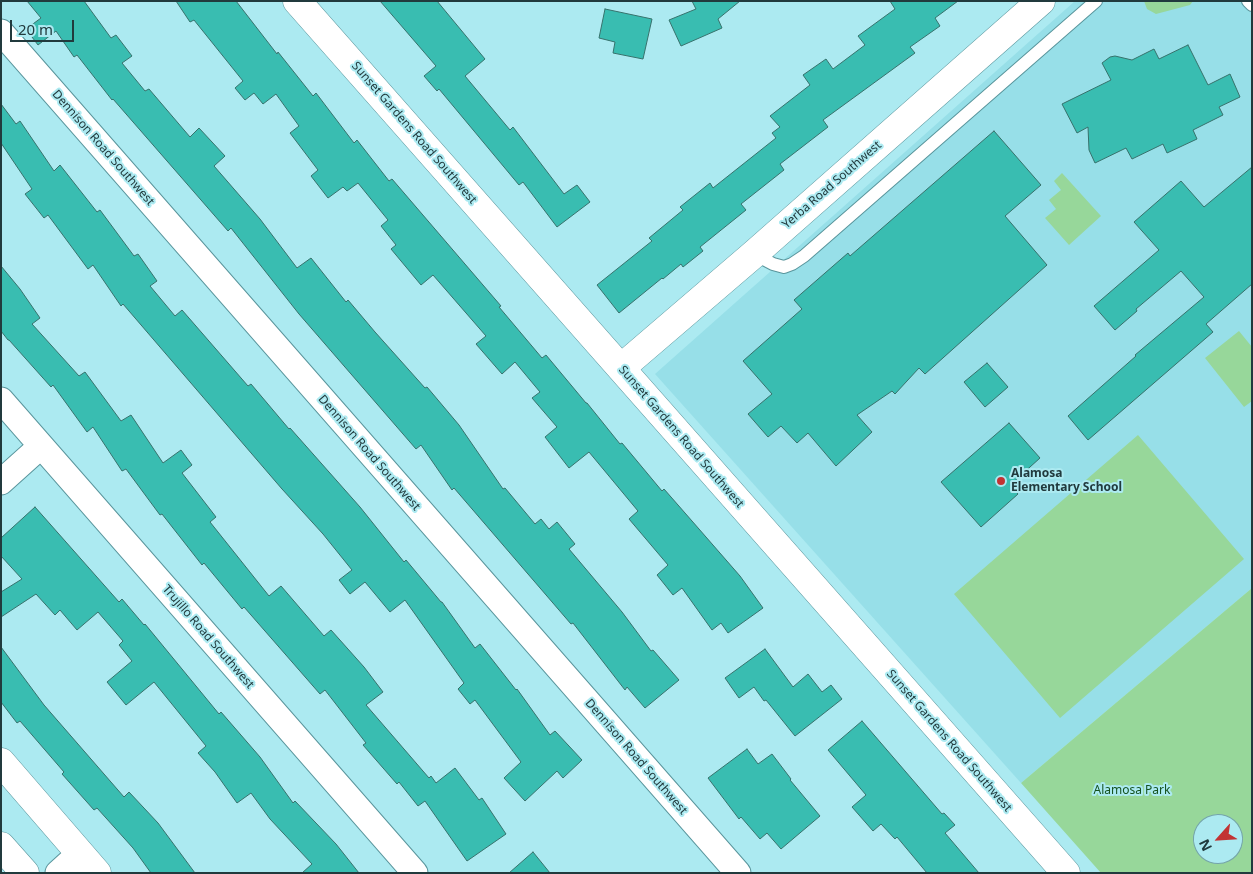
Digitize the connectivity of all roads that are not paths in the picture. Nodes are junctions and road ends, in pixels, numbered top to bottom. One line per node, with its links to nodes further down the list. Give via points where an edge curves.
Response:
1 (297, 1): 8 (street, Sunset Gardens Road Southwest)
2 (1041, 1): 7 (street, Yerba Road Southwest)
3 (1096, 1): 7 (lane, via 804,256 784,267)
4 (1248, 1): 5 (lane)
5 (1252, 5)
6 (1, 32): 18 (street, Dennison Road Southwest)
7 (754, 254): 8 (street, Yerba Road Southwest)
8 (621, 368): 19 (street, Sunset Gardens Road Southwest)
9 (1, 400): 10 (street, Trujillo Road Southwest)
10 (41, 446): 11 (street); 17 (street, Trujillo Road Southwest)
11 (1, 482)
12 (1, 762): 14 (street)
13 (1, 846): 15 (street)
14 (89, 863): 16 (street)
15 (25, 873)
16 (58, 873)
17 (415, 873)
18 (738, 873)
19 (1066, 873)

